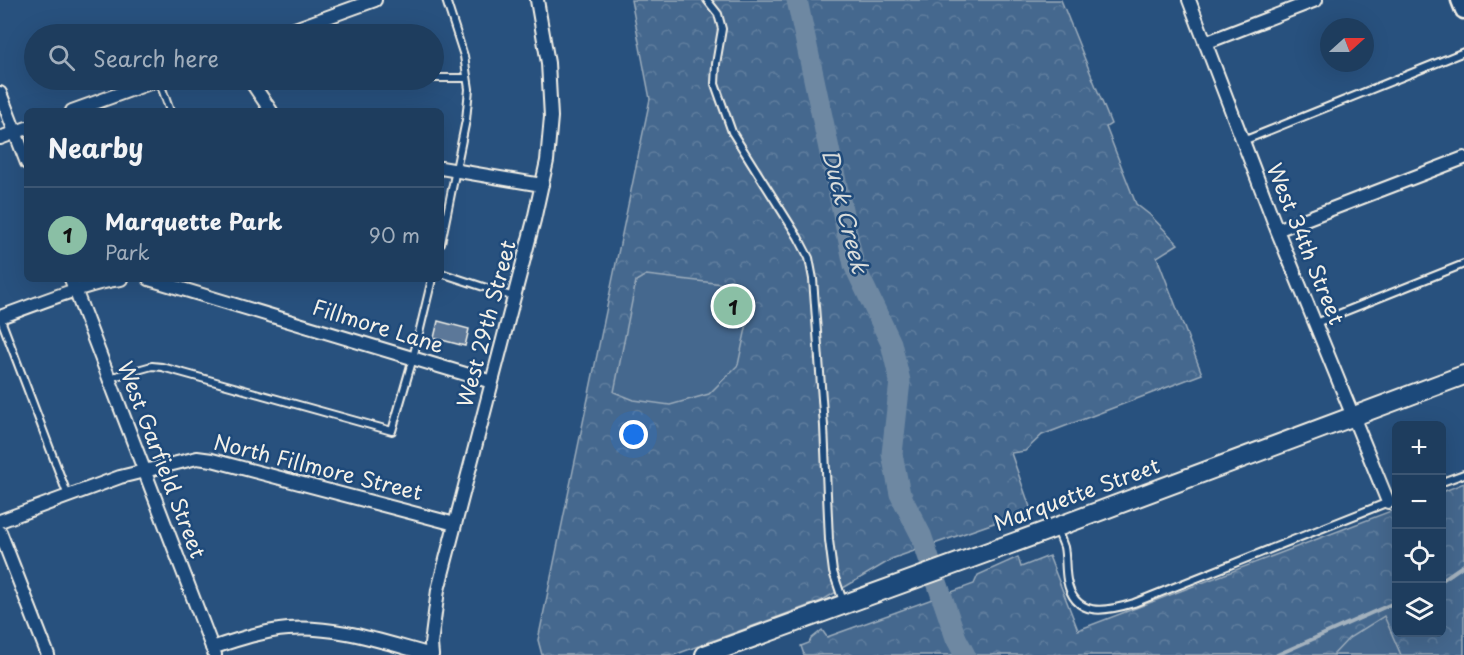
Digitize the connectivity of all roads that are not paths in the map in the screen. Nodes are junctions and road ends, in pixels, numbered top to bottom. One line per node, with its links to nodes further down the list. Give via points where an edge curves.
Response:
1 (375, 0): 9 (street)
2 (446, 0): 13 (lane)
3 (537, 0): 28 (street, West 29th Street, via 548,63 551,117)
4 (707, 0): 55 (lane, via 723,29 715,84 732,132 808,258 813,279 833,572)
5 (1189, 0): 10 (street, West 34th Street)
6 (1316, 0): 10 (street)
7 (1460, 0): 8 (street)
8 (1464, 10)
9 (324, 24)
10 (1205, 43): 23 (street, West 34th Street)
11 (1464, 52): 23 (lane)
12 (444, 78): 13 (lane)
13 (467, 78): 27 (lane, via 466,120)
14 (130, 90): 18 (street)
15 (162, 90): 19 (lane)
16 (257, 90): 20 (street)
17 (0, 93): 21 (street)
18 (80, 108)
19 (169, 108)
20 (269, 108)
21 (21, 130): 22 (street); 24 (street)
22 (0, 138)
23 (1243, 141): 30 (street, West 34th Street)
24 (24, 146)
25 (1464, 158): 30 (street)
26 (444, 169): 27 (street)
27 (457, 171): 28 (street); 29 (lane)
28 (542, 185): 38 (street, West 29th Street)
29 (444, 230)
30 (1277, 230): 40 (street, West 34th Street)
31 (1464, 264): 40 (lane)
32 (444, 274): 38 (lane)
33 (72, 282): 37 (street, West Garfield Street)
34 (105, 282): 37 (street)
35 (159, 282): 41 (street, Fillmore Lane)
36 (431, 282): 41 (lane)
37 (76, 291): 39 (street); 43 (street, West Garfield Street)
38 (514, 297): 44 (street, West 29th Street)
39 (0, 317): 49 (lane)
40 (1315, 323): 45 (street, West 34th Street)
41 (413, 358): 43 (lane, via 392,431 152,366); 44 (street, Fillmore Lane)
42 (1464, 375): 45 (main road, Marquette Street)
43 (109, 378): 46 (street, West Garfield Street)
44 (492, 382): 52 (street, West 29th Street)
45 (1354, 417): 50 (street, West 34th Street); 53 (main road, Marquette Street)
46 (145, 470): 49 (street, North Fillmore Street); 52 (street, North Fillmore Street, via 197,458 212,460); 56 (street, West Garfield Street)
47 (1464, 474): 48 (lane)
48 (1446, 481)
49 (68, 496): 51 (street, North Fillmore Street)
50 (1392, 501): 53 (lane, via 1109,611 1093,610 1075,600 1069,590 1064,547)
51 (0, 521)
52 (455, 524): 58 (street, West 29th Street, via 438,590)
53 (1057, 527): 55 (main road, Marquette Street)
54 (0, 532): 57 (street)
55 (852, 602): 59 (main road, Marquette Street)
56 (213, 652): 58 (street, via 241,638 288,629 368,638)
57 (48, 655)
58 (432, 655)
59 (705, 655)

